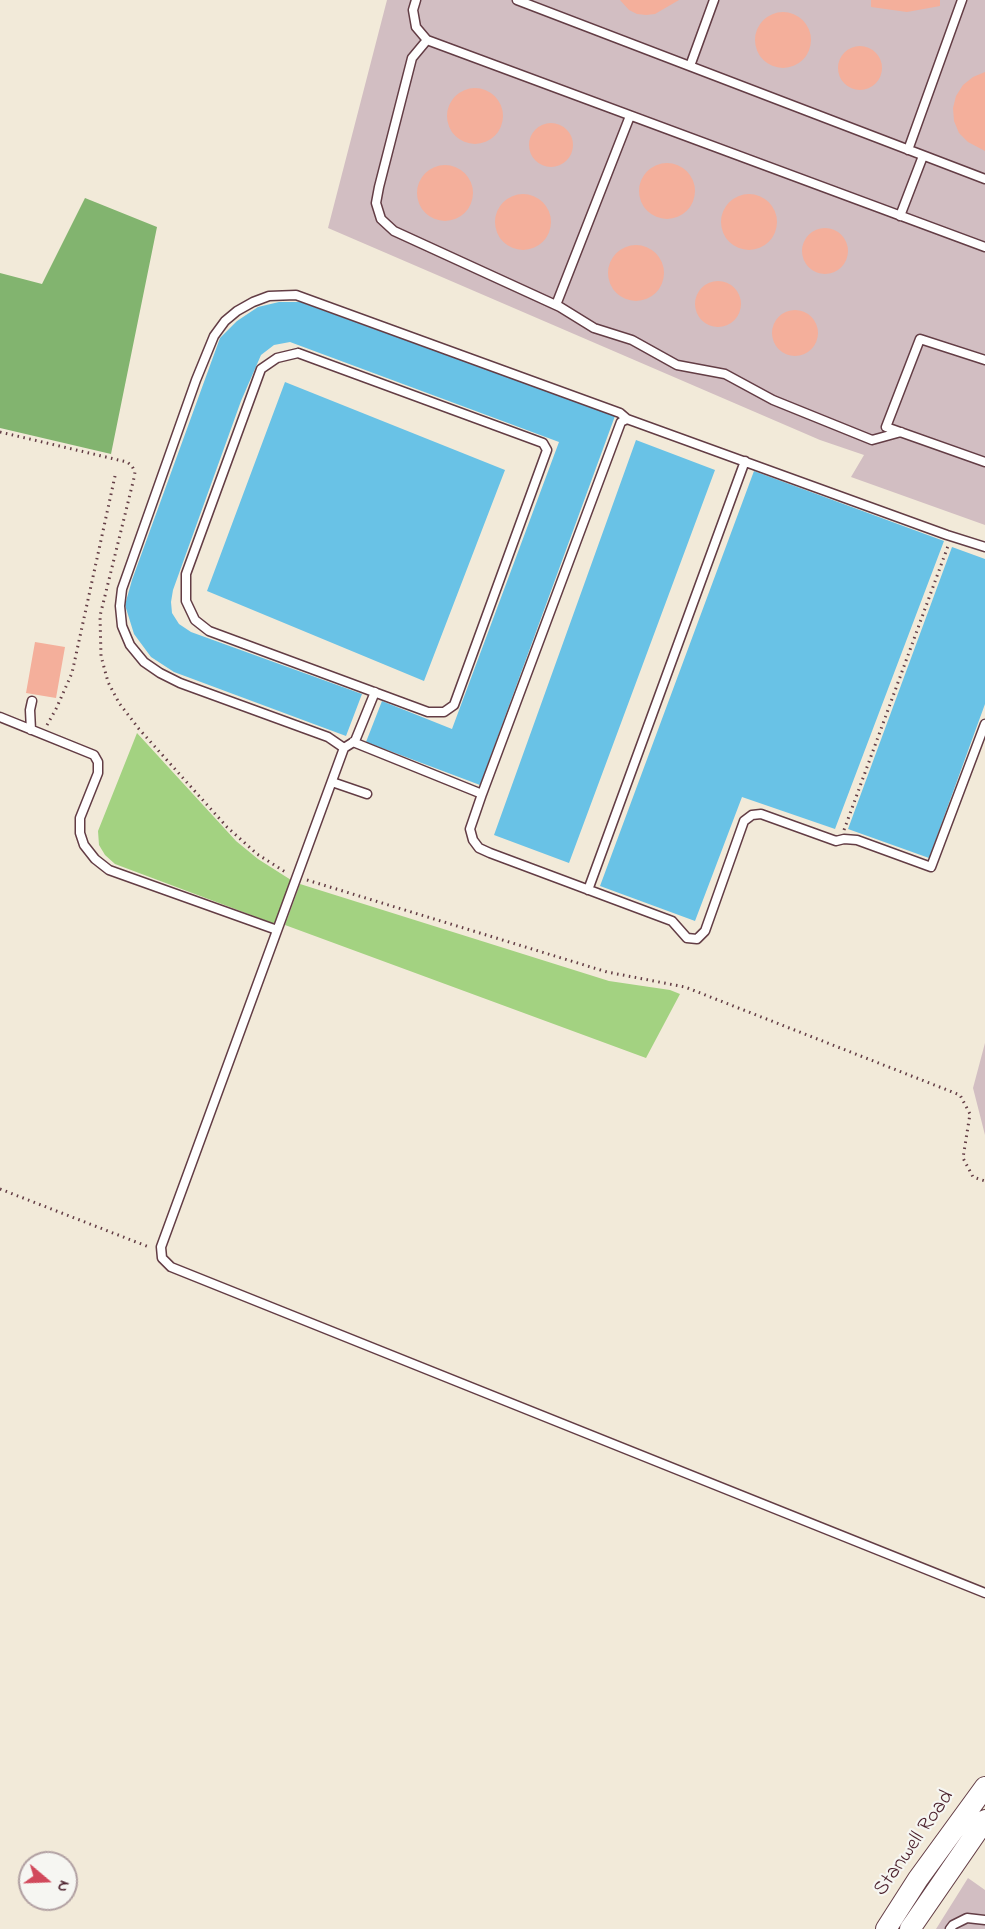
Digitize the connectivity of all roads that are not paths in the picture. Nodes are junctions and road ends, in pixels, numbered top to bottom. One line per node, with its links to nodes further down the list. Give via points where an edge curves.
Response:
1 (416, 0): 5 (lane, via 416,27)
2 (517, 0): 6 (lane)
3 (714, 0): 6 (lane)
4 (962, 0): 8 (lane)
5 (427, 40): 7 (lane); 13 (lane, via 412,58 379,187 376,203 381,219 394,231)
6 (690, 66): 8 (lane)
7 (630, 116): 11 (lane); 13 (lane)
8 (908, 150): 9 (lane)
9 (923, 156): 10 (lane); 11 (lane)
10 (985, 179)
11 (900, 216): 12 (lane)
12 (985, 248)
13 (556, 305): 16 (lane, via 594,328 632,340 677,365 725,374 773,400 872,440)
14 (985, 360): 16 (lane, via 920,339 886,427)
15 (627, 419): 17 (lane); 26 (lane, via 620,413 296,295 261,299 225,321 214,336 196,380 122,589 122,626 130,645 160,673 328,737); 29 (lane, via 621,422)
16 (901, 432): 18 (lane)
17 (745, 461): 19 (lane); 30 (lane)
18 (985, 462)
19 (985, 547)
20 (375, 692): 20 (lane, via 209,631 195,620 186,601 186,574 261,369 277,358 298,353 543,443 547,450 454,705 444,712 428,712); 25 (lane)
21 (32, 701): 24 (lane)
22 (0, 717): 24 (lane)
23 (985, 724): 30 (lane, via 931,867 857,840 836,841 761,814 744,821 705,931 697,939 687,938 672,921)
24 (31, 730): 31 (lane, via 94,755 98,762 98,773 80,818 84,845 95,859 109,870)
25 (353, 742): 26 (lane); 29 (lane)
26 (344, 748): 27 (lane)
27 (332, 782): 28 (lane); 31 (lane)
28 (367, 794)
29 (482, 794): 30 (lane, via 470,829 479,848)
30 (588, 890)
31 (277, 930): 32 (lane, via 161,1251 171,1267)
32 (985, 1593)
33 (985, 1786): 36 (street, Stanwell Road)
34 (985, 1820): 37 (street, Stanwell Road)
35 (985, 1920): 38 (lane, via 967,1918)
36 (886, 1929)
37 (910, 1929)
38 (951, 1929)

